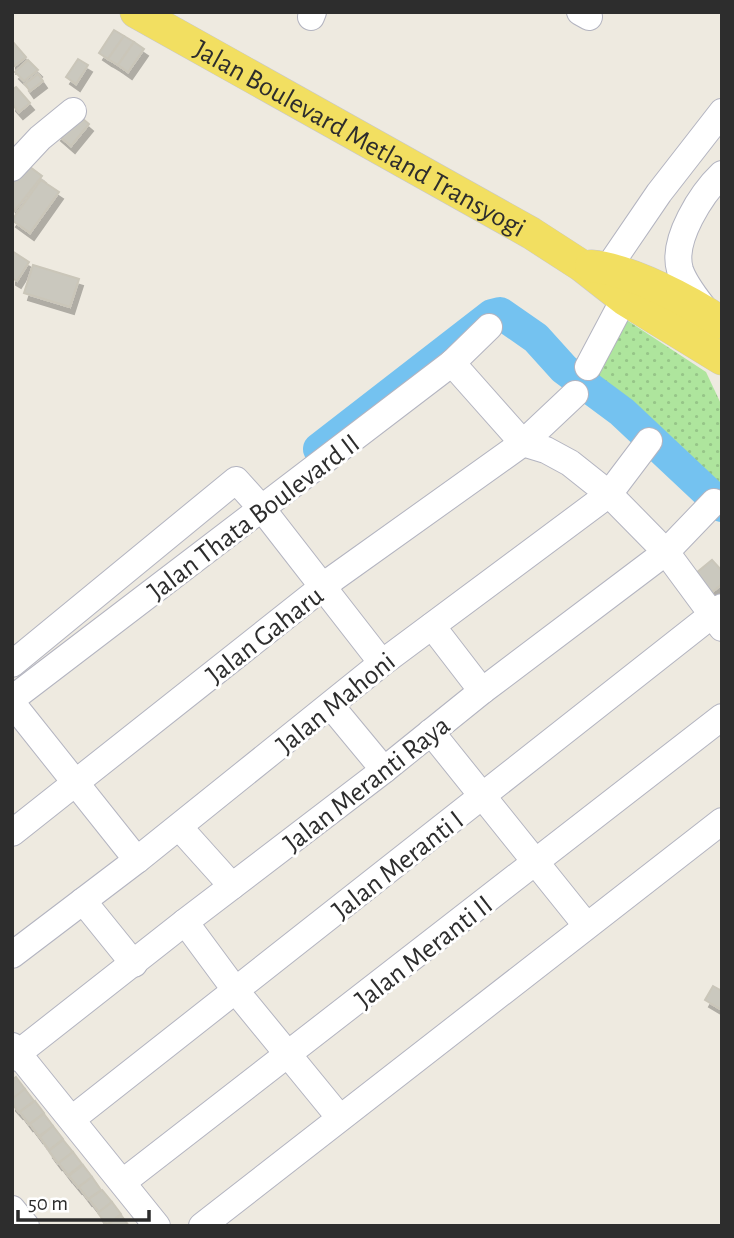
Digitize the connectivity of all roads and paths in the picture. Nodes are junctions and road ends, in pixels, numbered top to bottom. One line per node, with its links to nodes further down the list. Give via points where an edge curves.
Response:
1 (136, 12): 6 (main road, Jalan Boulevard Metland Transyogi)
2 (73, 111): 4 (street)
3 (722, 112): 6 (street)
4 (12, 168)
5 (722, 174): 8 (street, via 711,184 680,243 679,269)
6 (596, 271): 7 (main road); 8 (main road)
7 (624, 299): 10 (main road); 12 (street)
8 (714, 317)
9 (489, 327): 11 (street, Jalan Thata Boulevard II)
10 (722, 359)
11 (452, 363): 15 (street); 17 (street, Jalan Thata Boulevard II)
12 (588, 366)
13 (575, 394): 15 (street, Jalan Gaharu)
14 (649, 441): 16 (street, Jalan Mahoni)
15 (523, 443): 16 (street, via 547,450); 20 (street, Jalan Gaharu)
16 (609, 494): 19 (street); 22 (street, Jalan Mahoni)
17 (250, 495): 20 (street); 24 (street, Jalan Thata Boulevard II); 26 (street, Jalan Thata Boulevard II)
18 (714, 502): 19 (street, Jalan Meranti Raya)
19 (666, 552): 21 (street); 25 (street, Jalan Meranti Raya)
20 (322, 589): 23 (street); 31 (street, Jalan Gaharu)
21 (719, 617): 32 (street, Jalan Meranti I)
22 (432, 626): 23 (street, Jalan Mahoni); 25 (street)
23 (382, 663): 27 (street, Jalan Mahoni)
24 (12, 664)
25 (482, 691): 29 (street, Jalan Meranti Raya)
26 (12, 701): 31 (street)
27 (331, 706): 30 (street); 34 (street, Jalan Mahoni)
28 (722, 717): 37 (street, Jalan Meranti II)
29 (431, 733): 30 (street, Jalan Meranti Raya); 32 (street)
30 (384, 770): 38 (street, Jalan Meranti Raya)
31 (74, 784): 35 (street, Jalan Gaharu); 36 (street)
32 (482, 798): 37 (street); 44 (street, Jalan Meranti I)
33 (722, 821): 41 (street)
34 (179, 827): 36 (street, Jalan Mahoni); 38 (street)
35 (12, 832)
36 (137, 860): 39 (street, Jalan Mahoni)
37 (535, 863): 41 (street); 46 (street, Jalan Meranti II)
38 (232, 886): 40 (street, Jalan Meranti Raya)
39 (83, 901): 42 (street, Jalan Mahoni); 43 (street)
40 (185, 922): 43 (street, Jalan Meranti Raya); 44 (street)
41 (586, 925): 47 (street)
42 (12, 955)
43 (134, 964): 45 (street, Jalan Meranti Raya)
44 (236, 991): 46 (street); 48 (street, Jalan Meranti I)
45 (14, 1052): 48 (street)
46 (289, 1055): 47 (street); 49 (street, Jalan Meranti II)
47 (340, 1118): 53 (street)
48 (72, 1119): 49 (street)
49 (123, 1182): 52 (street)
50 (12, 1209): 51 (street)
51 (26, 1226)
52 (157, 1226)
53 (202, 1226)

